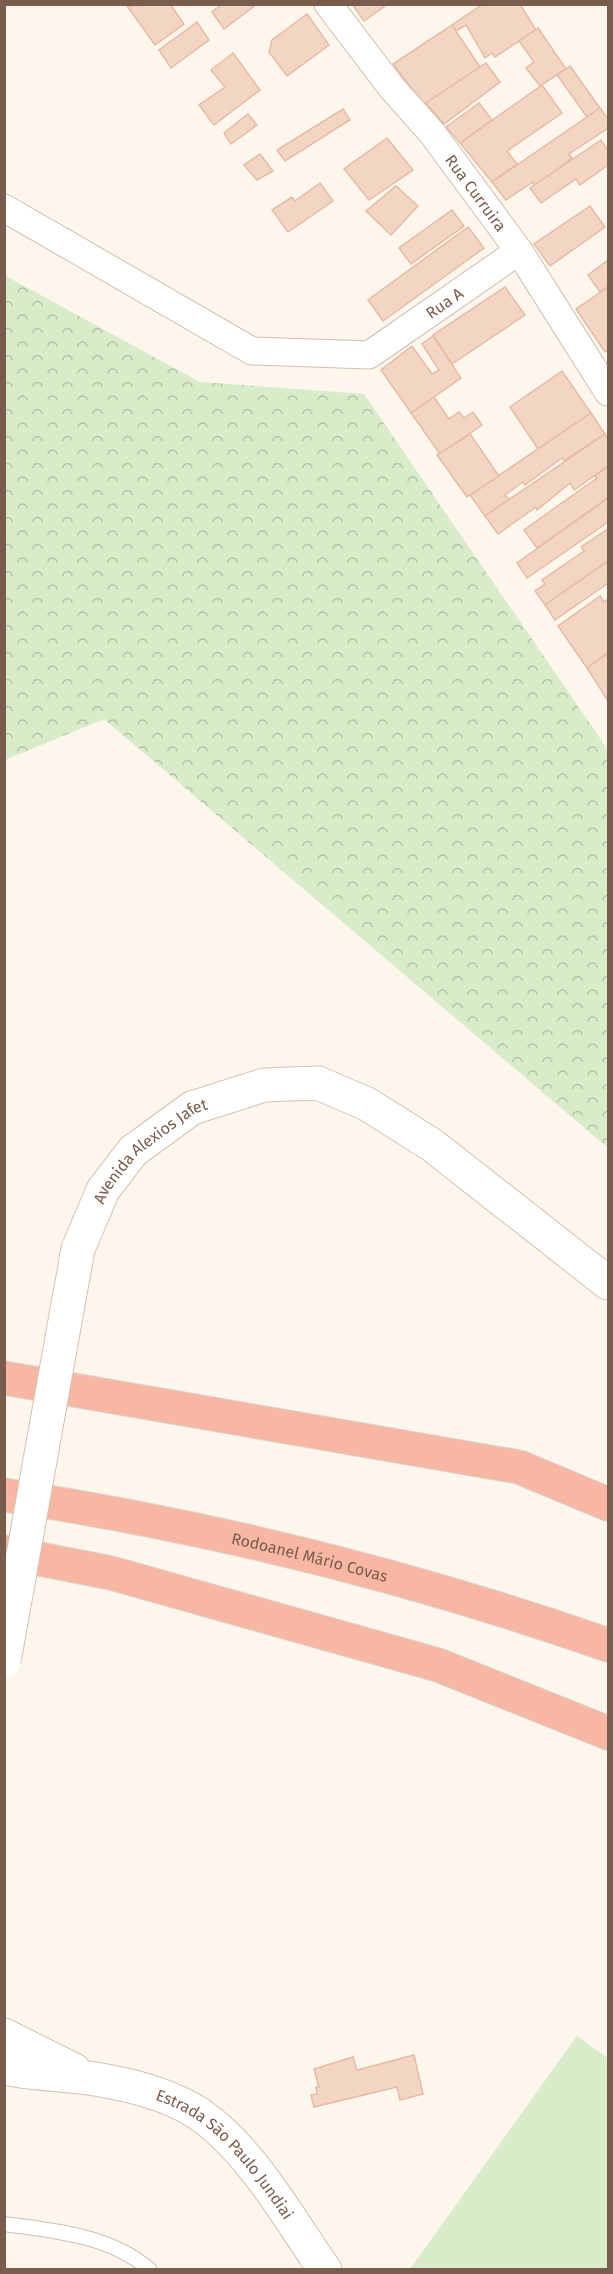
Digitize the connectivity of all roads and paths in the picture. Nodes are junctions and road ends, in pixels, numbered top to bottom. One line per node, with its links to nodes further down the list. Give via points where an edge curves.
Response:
1 (328, 4): 3 (street, Rua Curruira, via 432,133)
2 (4, 208): 3 (street, Rua A, via 252,351 369,355)
3 (519, 251): 4 (street, Rua Curruira)
4 (609, 392)
5 (609, 1283): 13 (main road, Avenida Alexios Jafet, bridge, via 432,1145 367,1104 318,1083 264,1085 192,1108 133,1151 103,1190 78,1249)
6 (4, 1378): 7 (highway)
7 (519, 1467): 8 (highway); 10 (highway)
8 (609, 1486)
9 (4, 1495): 12 (highway, Rodoanel Mário Covas, via 103,1510 376,1572)
10 (609, 1504)
11 (4, 1552): 14 (highway, via 111,1573 438,1665)
12 (609, 1645)
13 (4, 1661)
14 (609, 1733)
15 (4, 2035): 17 (main road, Estrada São Paulo Jundiai)
16 (4, 2068): 17 (main road, Estrada São Paulo Jundiai)
17 (95, 2079): 20 (main road, Estrada São Paulo Jundiai, via 176,2101 209,2121 246,2158)
18 (4, 2224): 19 (lane, via 72,2232 139,2260)
19 (150, 2270)
20 (325, 2270)

